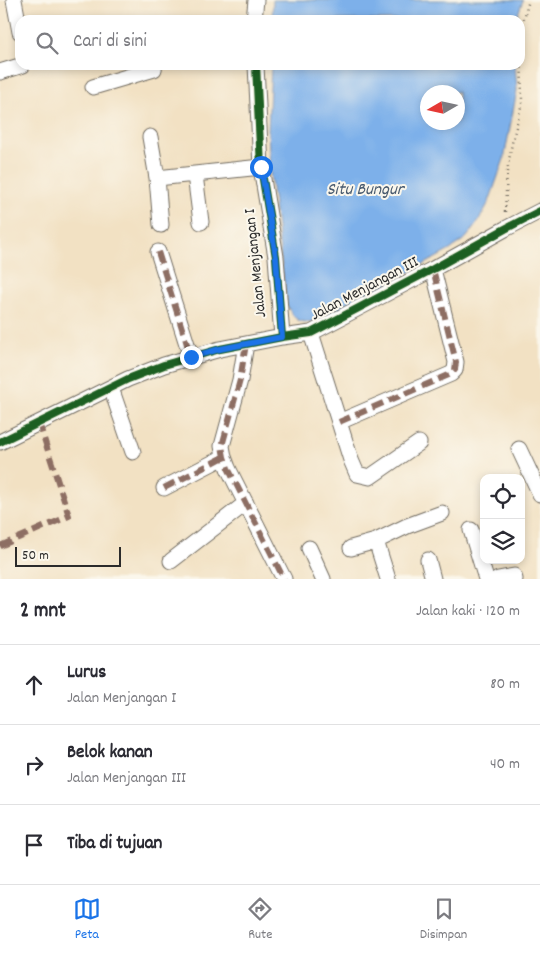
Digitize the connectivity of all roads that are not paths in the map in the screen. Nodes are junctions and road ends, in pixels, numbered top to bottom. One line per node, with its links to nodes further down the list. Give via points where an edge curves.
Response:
1 (14, 0): 3 (street)
2 (256, 0): 4 (street)
3 (17, 15)
4 (254, 15)
5 (15, 67): 8 (street)
6 (151, 70): 9 (street)
7 (256, 70): 11 (street, Jalan Menjangan I)
8 (0, 72)
9 (93, 87)
10 (150, 137): 13 (street)
11 (261, 167): 12 (street); 20 (street, Jalan Menjangan I, via 276,257)
12 (195, 175): 13 (street); 15 (street)
13 (157, 178): 16 (street)
14 (540, 211): 18 (street, Jalan Menjangan III)
15 (201, 222)
16 (161, 225)
17 (158, 252): 22 (street)
18 (433, 269): 19 (street, Jalan Menjangan III); 24 (street, via 456,362 455,370)
19 (311, 333): 20 (street, Jalan Menjangan III); 24 (street)
20 (282, 337): 21 (street, Jalan Menjangan III)
21 (246, 344): 22 (street, Jalan Menjangan III); 29 (street, via 222,446)
22 (191, 357): 23 (street, Jalan Menjangan III)
23 (111, 388): 25 (street, Jalan Menjangan III); 28 (street)
24 (339, 422): 26 (street, via 357,474 370,477)
25 (0, 442)
26 (419, 443)
27 (519, 449): 31 (street)
28 (133, 452)
29 (224, 458): 30 (street); 32 (street)
30 (164, 488)
31 (540, 494)
32 (246, 503): 39 (street); 40 (street)
33 (442, 512): 35 (street)
34 (471, 530): 44 (street)
35 (376, 541): 37 (street); 42 (street)
36 (308, 548): 41 (street)
37 (350, 548)
38 (428, 560): 43 (street)
39 (171, 561)
40 (284, 579)
41 (322, 579)
42 (388, 579)
43 (433, 579)
44 (486, 579)
45 (498, 579): 46 (street, via 514,576)
46 (515, 579)

